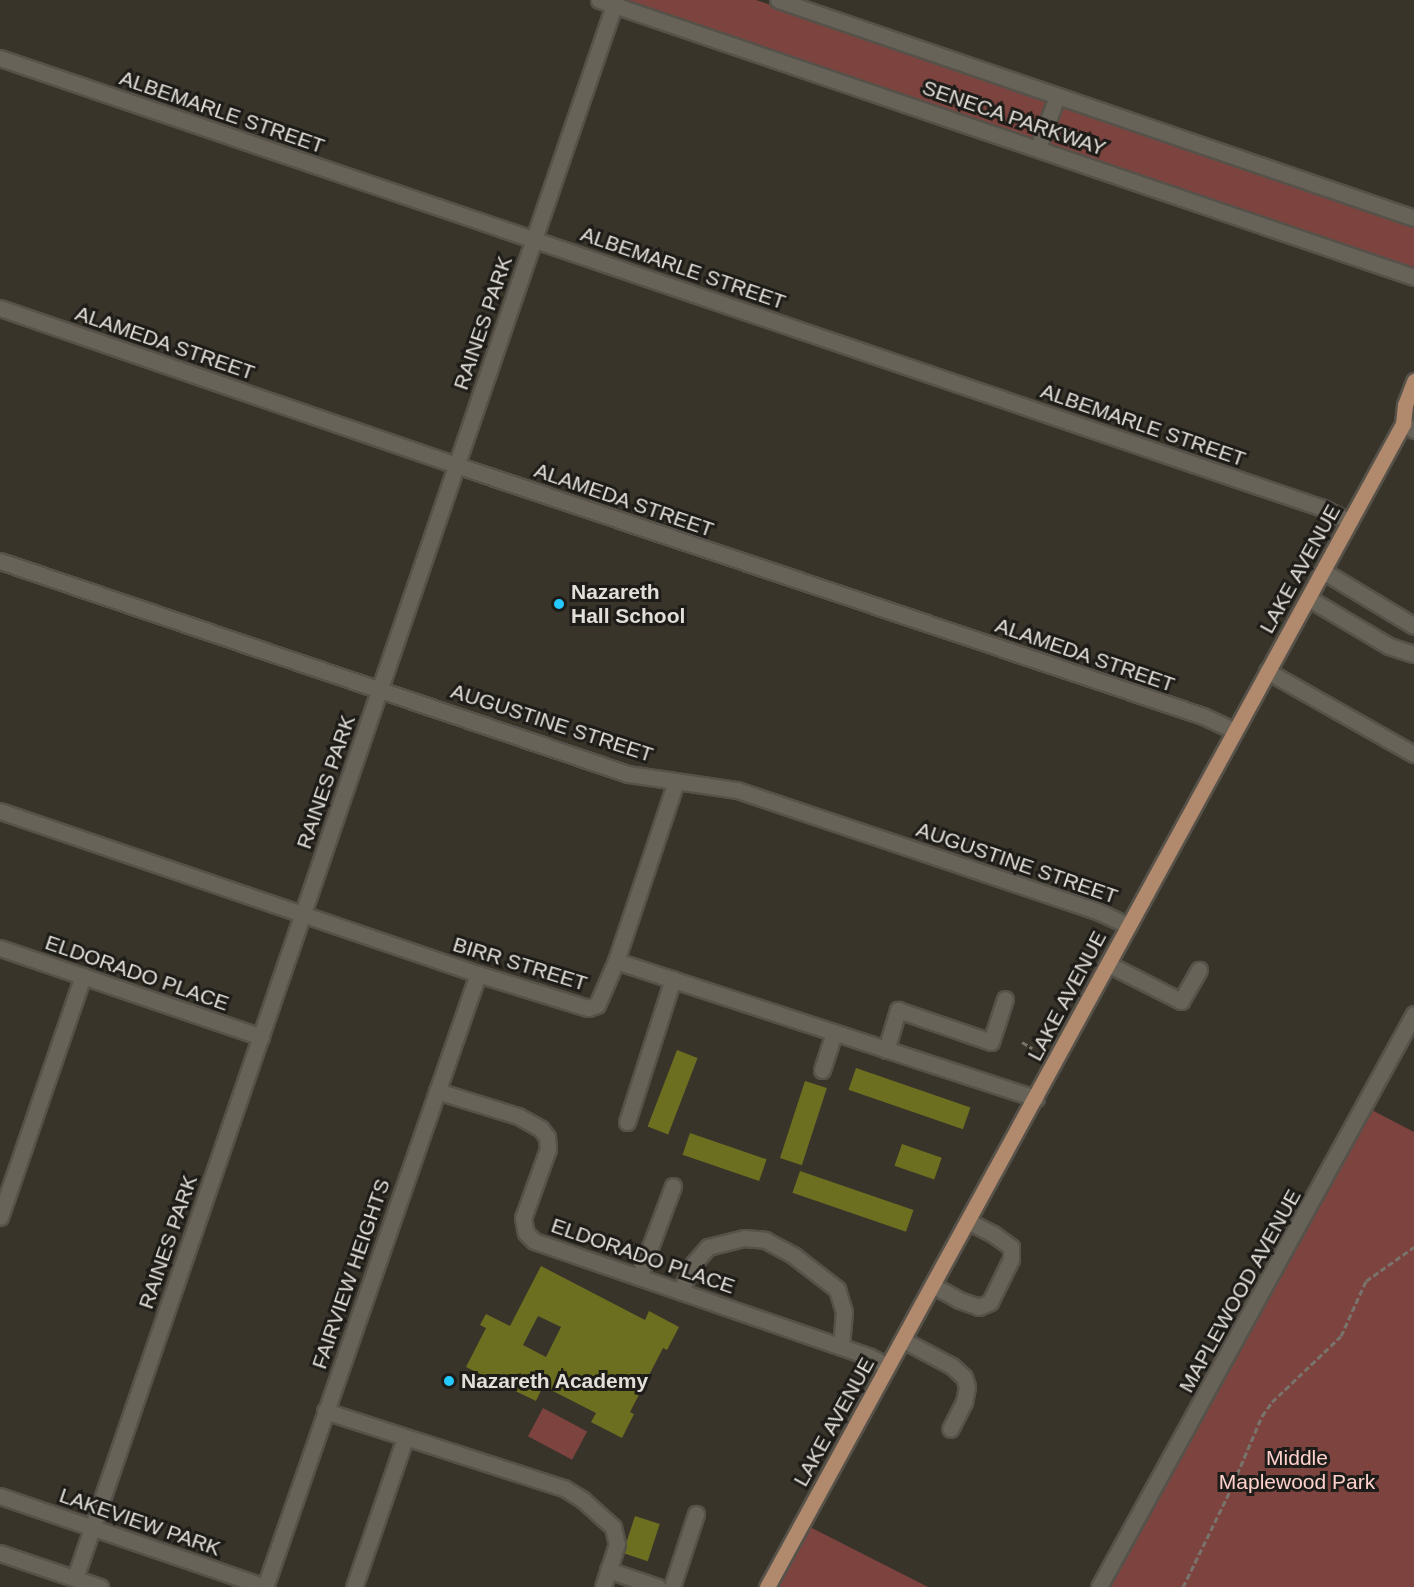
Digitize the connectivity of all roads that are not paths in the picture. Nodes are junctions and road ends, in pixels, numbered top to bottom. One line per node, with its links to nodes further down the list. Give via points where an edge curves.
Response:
1 (778, 0): 4 (street, SENECA PARKWAY)
2 (610, 2): 5 (street, SENECA PARKWAY); 7 (street, RAINES PARK)
3 (0, 58): 7 (street, ALBEMARLE STREET)
4 (1057, 96): 5 (street); 6 (street, SENECA PARKWAY)
5 (1038, 148): 8 (street, SENECA PARKWAY)
6 (1414, 218)
7 (534, 240): 12 (street, RAINES PARK); 13 (street, ALBEMARLE STREET, via 1312,504)
8 (1414, 277)
9 (0, 308): 12 (street, ALAMEDA STREET)
10 (1414, 381): 11 (main road, LAKE AVENUE, via 1405,405)
11 (1410, 423): 13 (main road, LAKE AVENUE)
12 (456, 465): 20 (street, RAINES PARK); 21 (street, ALAMEDA STREET, via 1203,716)
13 (1350, 522): 15 (main road, LAKE AVENUE)
14 (0, 561): 20 (street, AUGUSTINE STREET)
15 (1323, 571): 16 (main road, LAKE AVENUE); 17 (street)
16 (1308, 598): 18 (street, via 1389,646); 19 (main road, LAKE AVENUE)
17 (1414, 626)
18 (1414, 654)
19 (1267, 671): 21 (main road, LAKE AVENUE); 22 (street)
20 (380, 689): 23 (street, AUGUSTINE STREET, via 628,774); 25 (street, RAINES PARK)
21 (1235, 731): 26 (main road, LAKE AVENUE)
22 (1414, 753)
23 (676, 782): 26 (street, AUGUSTINE STREET, via 736,790 1097,911); 28 (street)
24 (0, 812): 25 (street, BIRR STREET)
25 (303, 914): 31 (street, BIRR STREET); 37 (street, RAINES PARK)
26 (1129, 926): 29 (main road, LAKE AVENUE)
27 (0, 948): 32 (street, ELDORADO PLACE)
28 (616, 961): 31 (street, BIRR STREET, via 597,1005 588,1008); 33 (street, BIRR STREET)
29 (1108, 964): 30 (street, via 1181,1001); 41 (main road, LAKE AVENUE)
30 (1199, 970)
31 (478, 974): 40 (street, FAIRVIEW HEIGHTS)
32 (83, 976): 37 (street, ELDORADO PLACE); 44 (street)
33 (673, 979): 36 (street, BIRR STREET); 42 (street)
34 (1005, 999): 38 (street, via 991,1042 898,1010)
35 (1414, 1014): 68 (street, MAPLEWOOD AVENUE)
36 (834, 1033): 38 (street, BIRR STREET); 39 (street)
37 (261, 1036): 57 (street, RAINES PARK)
38 (886, 1050): 41 (street, BIRR STREET)
39 (822, 1070)
40 (437, 1091): 46 (street, ELDORADO PLACE, via 518,1116 547,1137 548,1149 523,1218 526,1233 534,1240); 52 (street, FAIRVIEW HEIGHTS)
41 (1036, 1098): 45 (main road, LAKE AVENUE)
42 (627, 1122)
43 (673, 1186): 46 (street)
44 (0, 1217)
45 (968, 1221): 47 (main road, LAKE AVENUE); 47 (street, via 1011,1247 1011,1259 990,1302 979,1307)
46 (639, 1277): 48 (street, ELDORADO PLACE)
47 (934, 1286): 49 (main road, LAKE AVENUE)
48 (680, 1291): 50 (street, ELDORADO PLACE); 50 (street, via 694,1263 708,1247 744,1239 765,1240 793,1254 837,1289 844,1312)
49 (903, 1340): 51 (main road, LAKE AVENUE); 53 (street, via 952,1366 964,1377 964,1402)
50 (841, 1347): 51 (street, ELDORADO PLACE)
51 (888, 1365): 67 (main road, LAKE AVENUE)
52 (325, 1411): 54 (street); 62 (street, FAIRVIEW HEIGHTS)
53 (950, 1429)
54 (405, 1438): 59 (street, via 564,1488 583,1500 613,1527 616,1544); 63 (street)
55 (0, 1496): 57 (street, LAKEVIEW PARK)
56 (696, 1514): 66 (street)
57 (93, 1528): 60 (street, RAINES PARK); 62 (street, LAKEVIEW PARK)
58 (0, 1553): 60 (street)
59 (608, 1570): 64 (street); 65 (street)
60 (75, 1578): 61 (street)
61 (100, 1587)
62 (265, 1587)
63 (354, 1587)
64 (603, 1587)
65 (658, 1587)
66 (672, 1587)
67 (767, 1587)
68 (1099, 1587)

